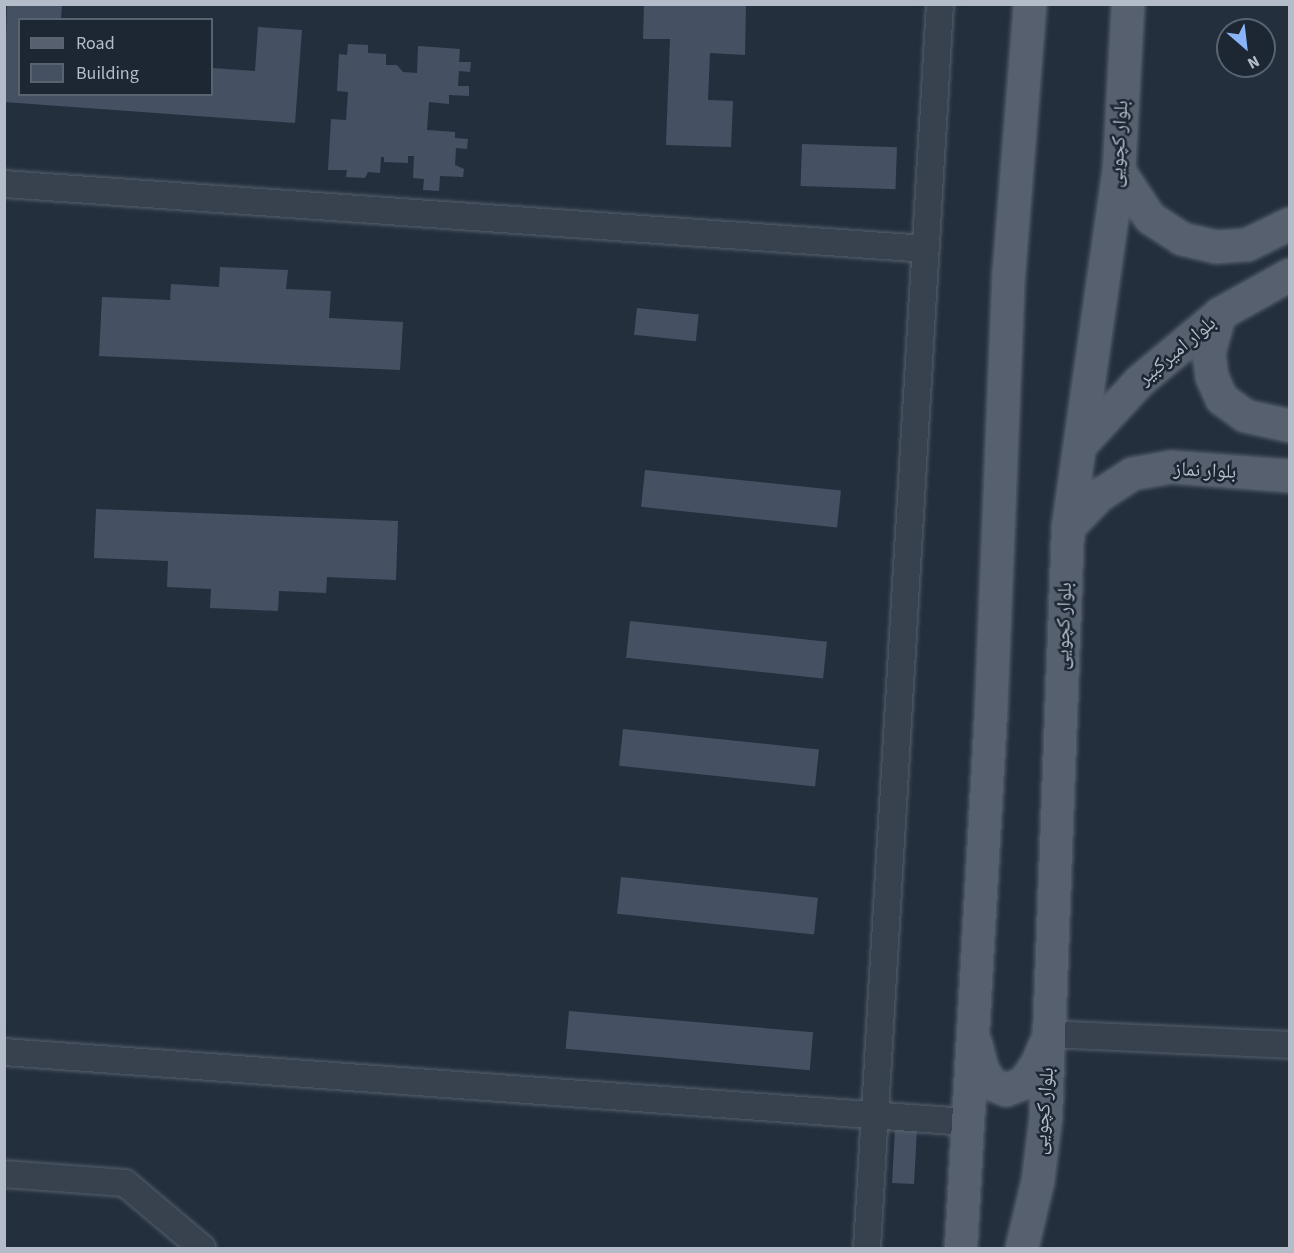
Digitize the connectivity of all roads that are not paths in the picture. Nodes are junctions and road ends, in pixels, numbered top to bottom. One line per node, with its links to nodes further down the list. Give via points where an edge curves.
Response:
1 (940, 4): 7 (lane)
2 (1030, 4): 15 (main road, via 1009,272)
3 (1128, 4): 4 (main road, بلوار کچویی)
4 (1119, 171): 6 (main road, via 1150,218 1182,239 1216,247 1247,245); 11 (main road, بلوار کچویی)
5 (4, 184): 7 (lane)
6 (1290, 224)
7 (926, 249): 18 (lane)
8 (1290, 274): 9 (main road, بلوار امیرکبیر)
9 (1220, 314): 10 (main road, via 1209,353 1212,377 1222,399 1245,416); 11 (main road, بلوار امیرکبیر, via 1140,381)
10 (1289, 425)
11 (1080, 446): 13 (main road, بلوار کچویی)
12 (1290, 476): 13 (main road, بلوار نماز, via 1171,467 1132,474 1100,495)
13 (1068, 528): 14 (main road, بلوار کچویی)
14 (1050, 1034): 15 (main road, via 1024,1083 1006,1090 991,1084); 16 (lane); 24 (main road, بلوار کچویی, via 1038,1181)
15 (974, 1038): 19 (main road)
16 (1290, 1045)
17 (4, 1052): 18 (lane)
18 (875, 1114): 19 (lane); 22 (lane)
19 (967, 1122): 23 (main road)
20 (4, 1174): 21 (lane, via 125,1184)
21 (202, 1248)
22 (867, 1248)
23 (961, 1248)
24 (1022, 1248)

